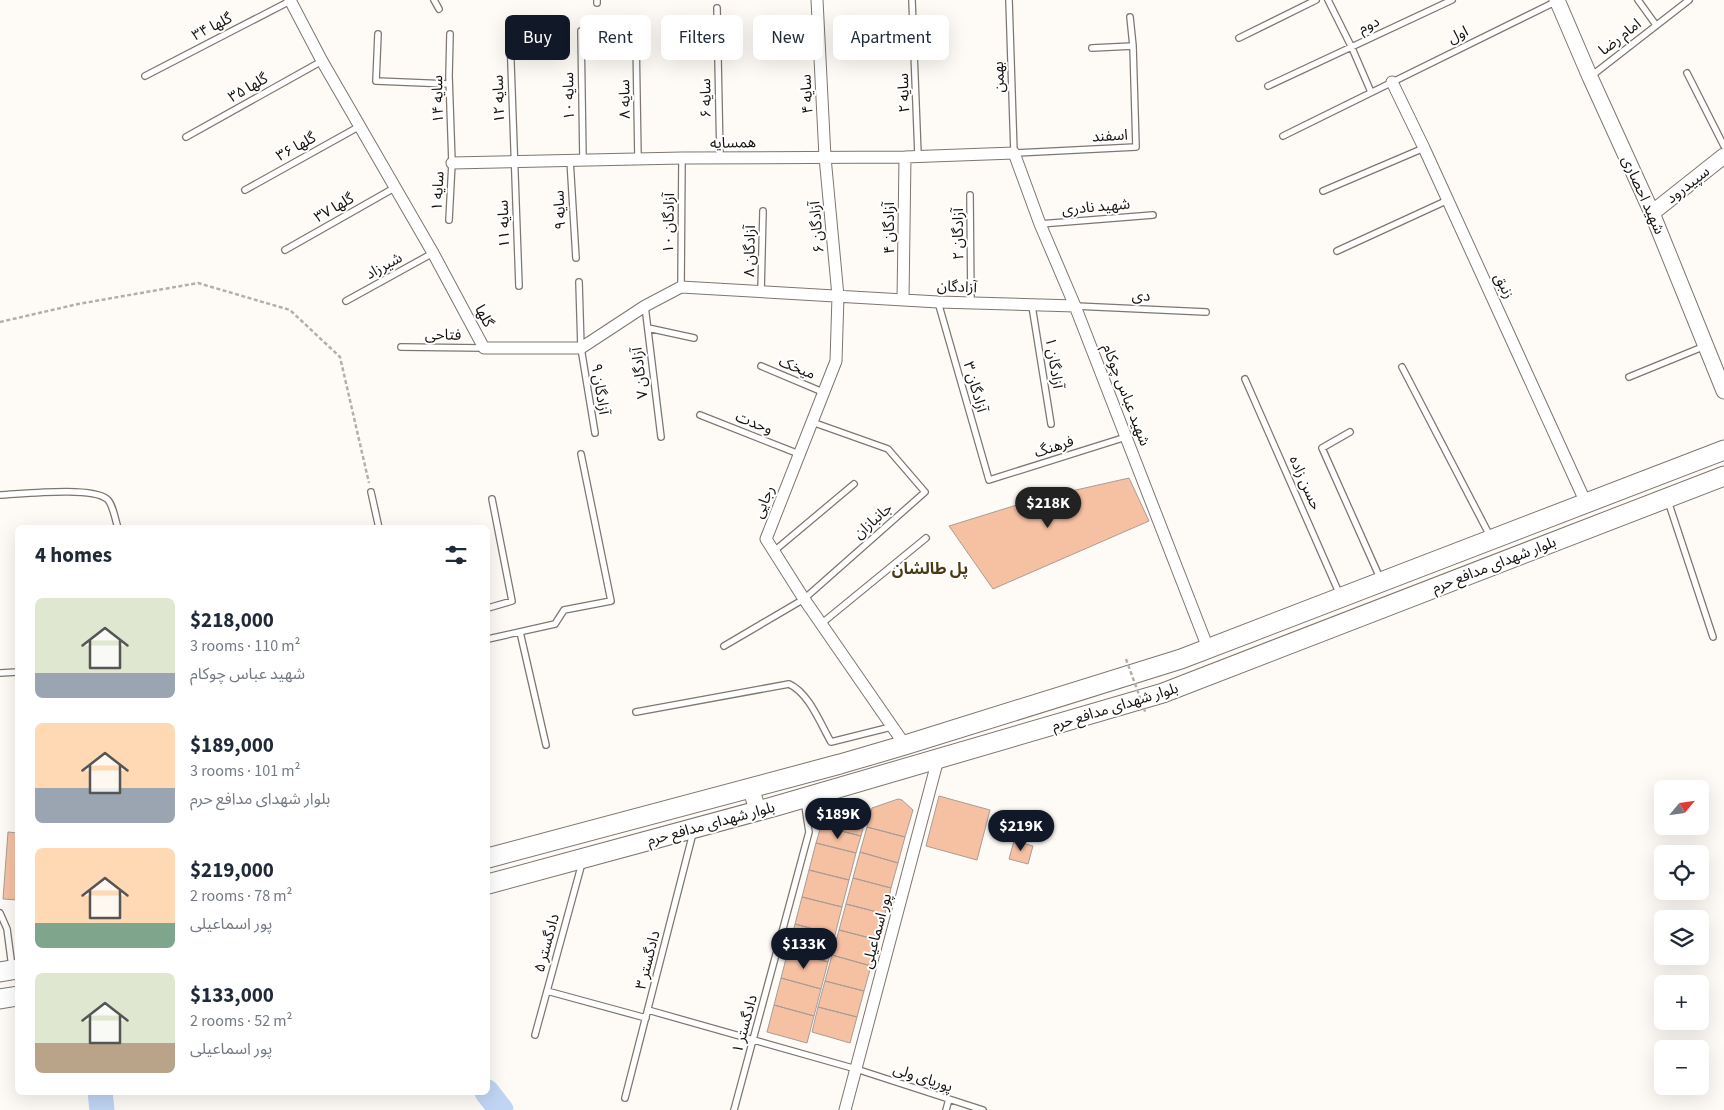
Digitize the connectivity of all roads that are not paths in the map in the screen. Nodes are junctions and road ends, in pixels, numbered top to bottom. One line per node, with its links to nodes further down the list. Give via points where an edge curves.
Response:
1 (291, 0): 22 (street, گلها); 27 (lane, گلها ۳۴)
2 (434, 0): 13 (lane)
3 (817, 0): 41 (street, سایه ۴)
4 (912, 0): 39 (lane, سایه ۲)
5 (1009, 0): 38 (lane, بهمن)
6 (1316, 0): 18 (lane)
7 (1328, 0): 21 (lane)
8 (1452, 0): 21 (lane, دوم)
9 (1557, 0): 28 (street, شهید احصاری); 29 (lane, اول)
10 (1638, 0): 15 (lane)
11 (1689, 0): 15 (lane, امام رضا)
12 (717, 8): 44 (lane, سایه ۶)
13 (439, 9)
14 (1130, 17): 19 (lane, اسفند)
15 (1656, 25): 28 (lane, امام رضا)
16 (378, 34): 30 (lane, via 376,82)
17 (450, 34): 30 (lane, سایه ۱۴)
18 (1239, 38)
19 (1133, 46): 20 (lane); 38 (lane, اسفند, via 1136,147)
20 (1092, 48)
21 (1352, 48): 31 (lane, دوم); 32 (lane)
22 (322, 60): 33 (street, گلها); 35 (lane, گلها ۳۵)
23 (511, 60): 48 (lane, سایه ۱۲)
24 (581, 60): 47 (lane, سایه ۱۰)
25 (636, 60): 45 (lane, سایه ۸)
26 (1688, 73): 36 (lane)
27 (144, 76)
28 (1590, 77): 56 (street, شهید احصاری)
29 (1392, 82): 32 (lane, اول); 37 (street, زنبق)
30 (449, 84): 49 (lane, سایه ۱۴)
31 (1268, 86)
32 (1371, 92): 34 (lane, اول)
33 (360, 126): 50 (street, گلها); 51 (lane, گلها ۳۶)
34 (1283, 136)
35 (186, 138)
36 (1724, 146)
37 (1424, 148): 52 (lane); 54 (street, زنبق)
38 (1014, 153): 39 (street, همسایه); 59 (street, شهید عباس چوکام)
39 (918, 155): 42 (street, همسایه)
40 (1724, 156): 56 (street, سپیدرود)
41 (825, 157): 42 (street, همسایه); 44 (street, همسایه); 68 (street, آزادگان ۶)
42 (905, 157): 70 (street, آزادگان ۴)
43 (682, 158): 44 (street, همسایه); 45 (street, همسایه); 66 (lane, آزادگان ۱۰)
44 (720, 158)
45 (638, 159): 47 (street, همسایه)
46 (570, 160): 47 (street, همسایه); 48 (street, همسایه); 63 (lane, سایه ۹)
47 (583, 160)
48 (514, 161): 49 (street, همسایه); 65 (lane, سایه ۱۱)
49 (452, 163): 58 (lane, سایه ۱)
50 (396, 187): 60 (lane, گلها ۳۷); 62 (street, گلها)
51 (244, 190)
52 (1323, 191)
53 (970, 195): 72 (lane, آزادگان ۲)
54 (1448, 200): 61 (lane); 106 (street, زنبق)
55 (763, 211): 67 (lane, آزادگان ۸)
56 (1652, 213): 79 (street, شهید احصاری)
57 (1153, 215): 59 (lane, شهید نادری)
58 (449, 220)
59 (1040, 224): 75 (street, شهید عباس چوکام)
60 (285, 250)
61 (1337, 251)
62 (433, 253): 69 (lane, شیرزاد); 81 (street, گلها)
63 (576, 258)
64 (579, 282): 82 (lane, آزادگان ۹)
65 (519, 286)
66 (681, 287): 67 (street); 73 (street)
67 (761, 292): 68 (street)
68 (838, 296): 70 (street, آزادگان); 88 (street, رجایی, via 836,361)
69 (346, 300)
70 (903, 300): 71 (street, آزادگان)
71 (938, 302): 72 (street, آزادگان); 100 (lane, آزادگان ۳)
72 (971, 303): 74 (street, آزادگان)
73 (645, 306): 77 (lane, آزادگان ۷); 82 (street)
74 (1032, 306): 75 (street, آزادگان); 91 (lane, آزادگان ۱)
75 (1075, 306): 76 (lane, دی); 95 (street, شهید عباس چوکام)
76 (1206, 312)
77 (648, 328): 78 (lane); 94 (lane, آزادگان ۷)
78 (694, 338)
79 (1706, 346): 85 (lane); 87 (street, شهید احصاری)
80 (400, 347): 81 (lane, فتاحی)
81 (484, 348): 82 (street, گلها)
82 (581, 348): 93 (lane, آزادگان ۹)
83 (761, 366): 88 (lane, میخک)
84 (1402, 367): 110 (lane)
85 (1629, 376)
86 (1246, 379): 113 (lane, حسن زاده)
87 (1724, 391)
88 (824, 392): 90 (street, رجایی)
89 (700, 416): 98 (lane, وحدت)
90 (812, 422): 98 (street, رجایی); 114 (lane, جانبازان, via 888,448 924,492)
91 (1051, 424)
92 (1350, 432): 112 (lane, via 1322,448)
93 (595, 433)
94 (661, 437)
95 (1126, 437): 100 (lane, فرهنگ); 121 (street, شهید عباس چوکام)
96 (1724, 450): 106 (main road, بلوار شهدای مدافع حرم)
97 (581, 454): 117 (lane, via 611,601 564,610 555,624)
98 (799, 454): 111 (street, رجایی, via 766,539)
99 (1724, 476): 105 (main road, بلوار شهدای مدافع حرم)
100 (989, 480)
101 (854, 484): 111 (lane)
102 (372, 492): 108 (lane)
103 (0, 495): 107 (lane, via 85,492 101,495 109,500)
104 (492, 499): 115 (lane, via 512,601)
105 (1667, 499): 118 (lane); 128 (main road, بلوار شهدای مدافع حرم, via 1163,693)
106 (1586, 503): 110 (main road, بلوار شهدای مدافع حرم)
107 (117, 525)
108 (378, 525)
109 (926, 538): 116 (lane)
110 (1491, 540): 112 (main road, بلوار شهدای مدافع حرم)
111 (774, 552): 114 (street, رجایی)
112 (1382, 581): 113 (main road, بلوار شهدای مدافع حرم)
113 (1341, 597): 121 (main road, بلوار شهدای مدافع حرم)
114 (804, 599): 116 (street, رجایی); 120 (lane, جانبازان)
115 (490, 607)
116 (821, 624): 125 (street, رجایی)
117 (520, 632): 119 (lane); 126 (lane)
118 (1713, 637)
119 (490, 639)
120 (724, 646)
121 (1208, 648): 127 (main road, بلوار شهدای مدافع حرم)
122 (15, 672): 123 (lane)
123 (0, 673)
124 (636, 712): 125 (lane, via 790,684 805,696 831,742)
125 (891, 726): 127 (street, رجایی)
126 (546, 745)
127 (905, 745): 129 (main road, بلوار شهدای مدافع حرم)
128 (938, 759): 130 (main road, بلوار شهدای مدافع حرم); 145 (street, پور اسماعیلی)
129 (751, 789): 131 (main road); 133 (main road, بلوار شهدای مدافع حرم)
130 (804, 798): 131 (main road, بلوار شهدای مدافع حرم); 144 (lane, دادگستر ۱, via 809,832)
131 (758, 811): 132 (main road, بلوار شهدای مدافع حرم)
132 (694, 828): 134 (main road, بلوار شهدای مدافع حرم); 141 (lane, دادگستر ۳)
133 (490, 857)
134 (583, 858): 135 (main road, بلوار شهدای مدافع حرم); 138 (lane, دادگستر ۵)
135 (490, 883)
136 (0, 912): 137 (lane, via 7,928)
137 (10, 970)
138 (547, 990): 142 (lane); 143 (lane, دادگستر ۵)
139 (15, 996): 140 (main road)
140 (0, 999)
141 (648, 1010): 142 (lane, دادگستر ۳); 144 (lane, پوریای ولی)
142 (646, 1018): 146 (lane, دادگستر ۳)
143 (535, 1035)
144 (754, 1039): 145 (lane, پوریای ولی); 148 (lane, دادگستر ۱)
145 (856, 1069): 147 (lane, پوریای ولی); 149 (street, پور اسماعیلی)
146 (625, 1098)
147 (949, 1099): 150 (lane); 151 (lane, پوریای ولی)
148 (734, 1110)
149 (845, 1110)
150 (946, 1110)
151 (983, 1110)

